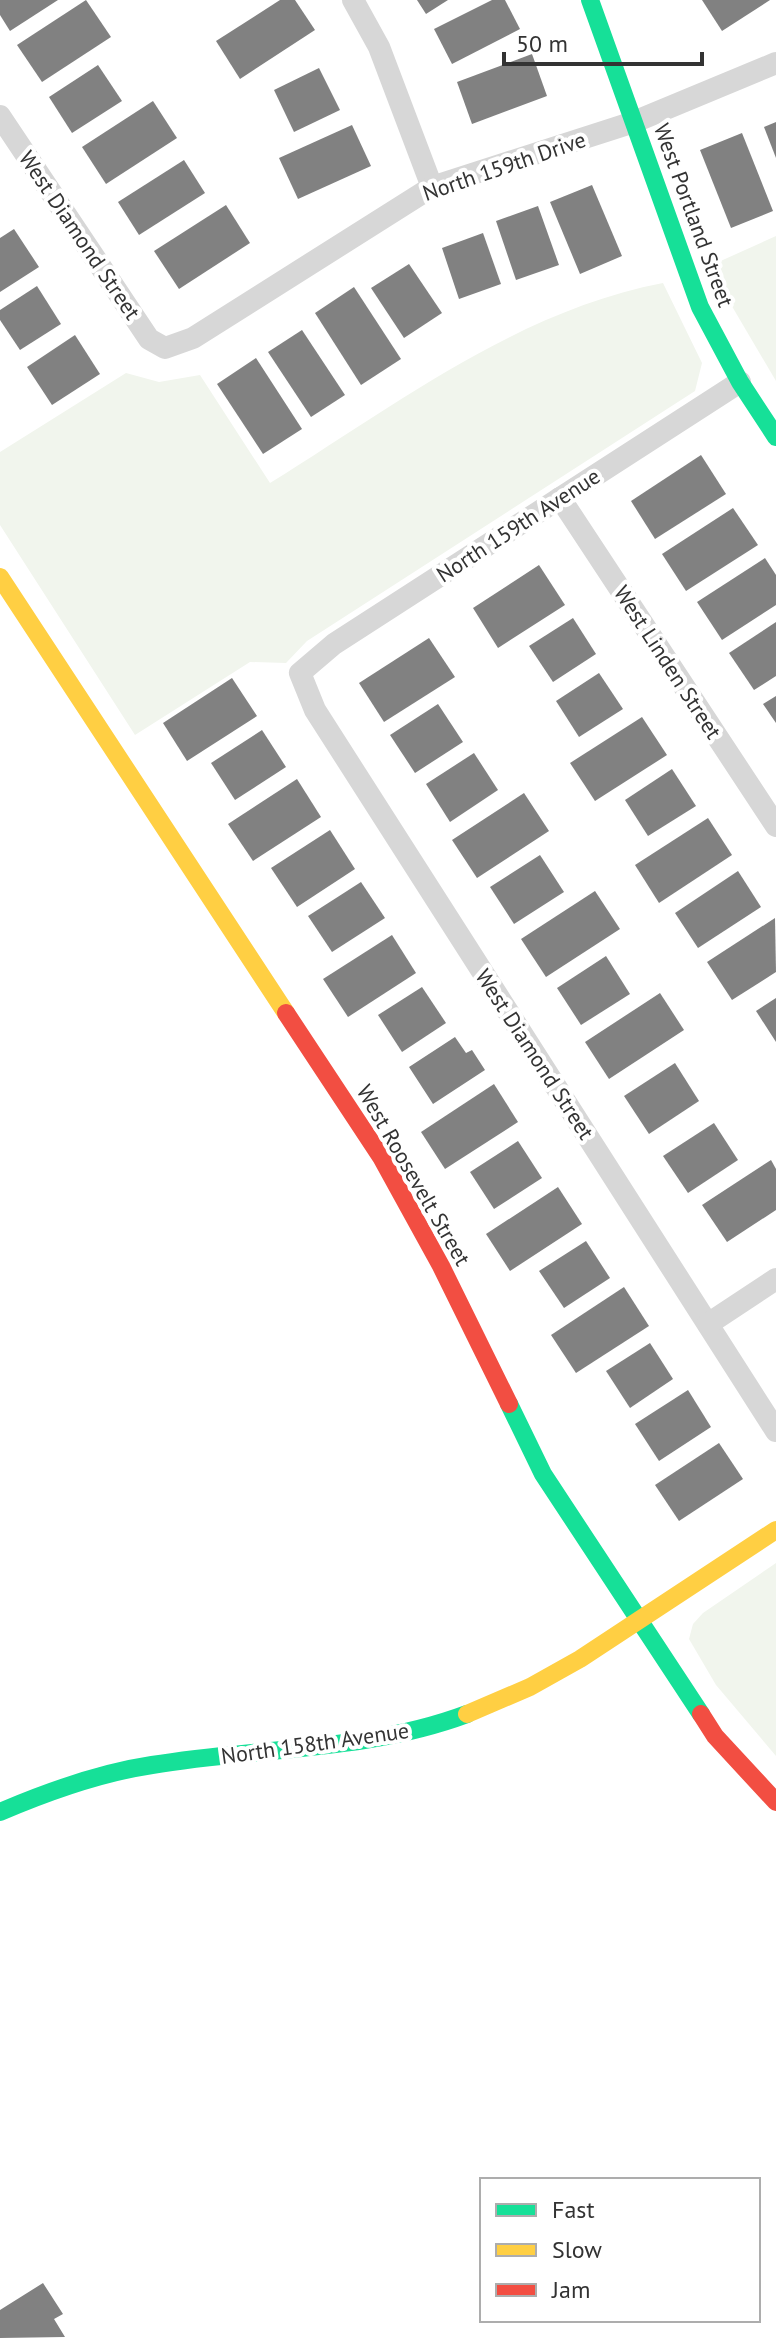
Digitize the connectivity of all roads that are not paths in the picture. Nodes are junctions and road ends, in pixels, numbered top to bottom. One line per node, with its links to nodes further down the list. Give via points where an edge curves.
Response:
1 (353, 0): 6 (street, via 379,47)
2 (590, 0): 5 (street, West Portland Street)
3 (776, 63): 5 (street, North 159th Drive)
4 (0, 116): 7 (street, West Diamond Street, via 149,339)
5 (634, 122): 6 (street, North 159th Drive); 8 (street, West Portland Street, via 700,307)
6 (432, 187): 7 (street, North 159th Drive, via 193,338)
7 (165, 348)
8 (740, 382): 9 (street, West Portland Street); 10 (street, North 159th Avenue)
9 (776, 437)
10 (560, 498): 12 (street, North 159th Avenue, via 334,644); 13 (street, West Linden Street)
11 (0, 577): 18 (street, West Roosevelt Street, via 381,1157 543,1474)
12 (300, 673): 15 (street, West Diamond Street, via 315,710)
13 (776, 826)
14 (776, 1279): 15 (street)
15 (708, 1324): 16 (street, West Diamond Street)
16 (776, 1431)
17 (776, 1530): 18 (street, North 158th Avenue)
18 (638, 1621): 19 (street, West Roosevelt Street, via 715,1736); 20 (street, North 158th Avenue, via 548,1678 492,1706 439,1724 368,1741 153,1765 65,1785)
19 (776, 1802)
20 (0, 1812)

